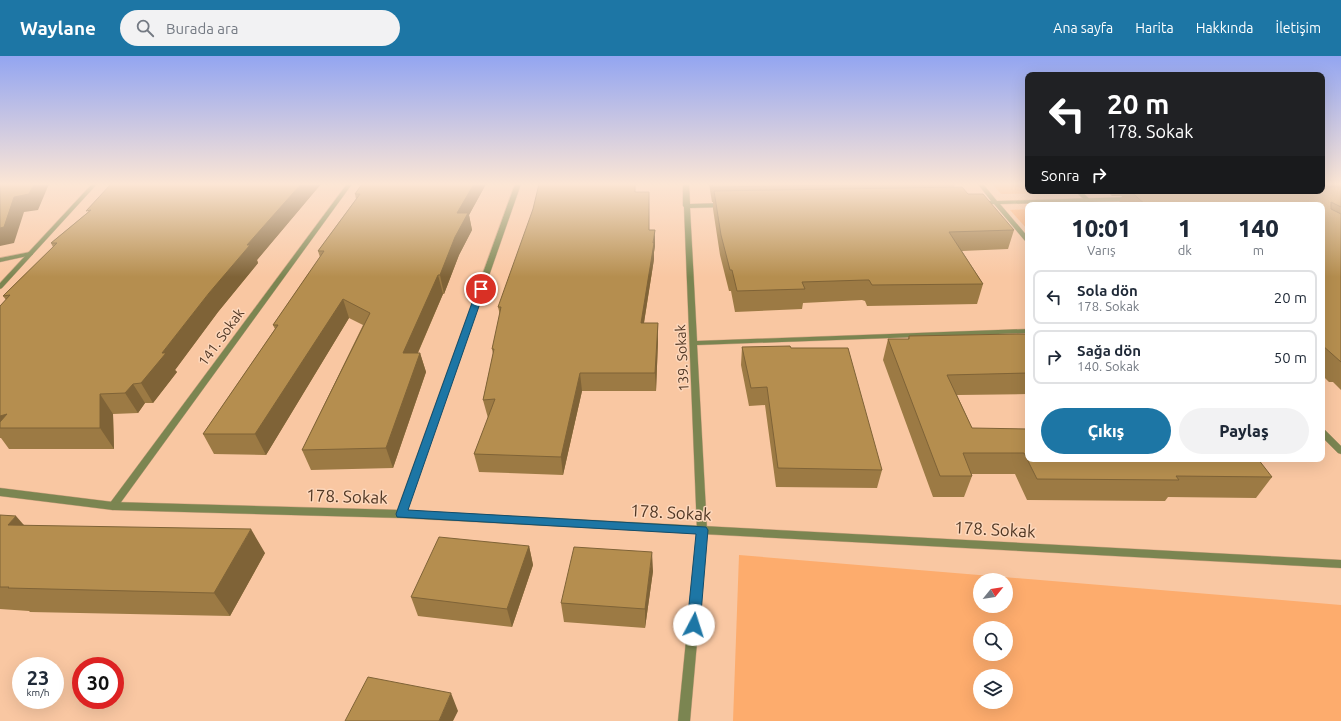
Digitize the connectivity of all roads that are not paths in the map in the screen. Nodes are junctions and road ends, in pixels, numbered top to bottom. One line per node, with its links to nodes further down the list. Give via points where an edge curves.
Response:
1 (66, 215): 7 (street)
2 (327, 215): 15 (street, 141. Sokak)
3 (507, 215): 16 (street)
4 (687, 215): 11 (street, 139. Sokak)
5 (1006, 215): 6 (street)
6 (1025, 237)
7 (30, 254): 8 (street); 9 (street)
8 (0, 260)
9 (0, 288)
10 (1025, 331): 11 (street)
11 (694, 343): 17 (street, 139. Sokak)
12 (1325, 435): 13 (street)
13 (1341, 451)
14 (0, 492): 15 (street, 178. Sokak)
15 (113, 506): 16 (street, 178. Sokak)
16 (401, 514): 17 (street, 178. Sokak)
17 (702, 530): 18 (street, 178. Sokak); 19 (street, 139. Sokak)
18 (1341, 564)
19 (684, 721)

